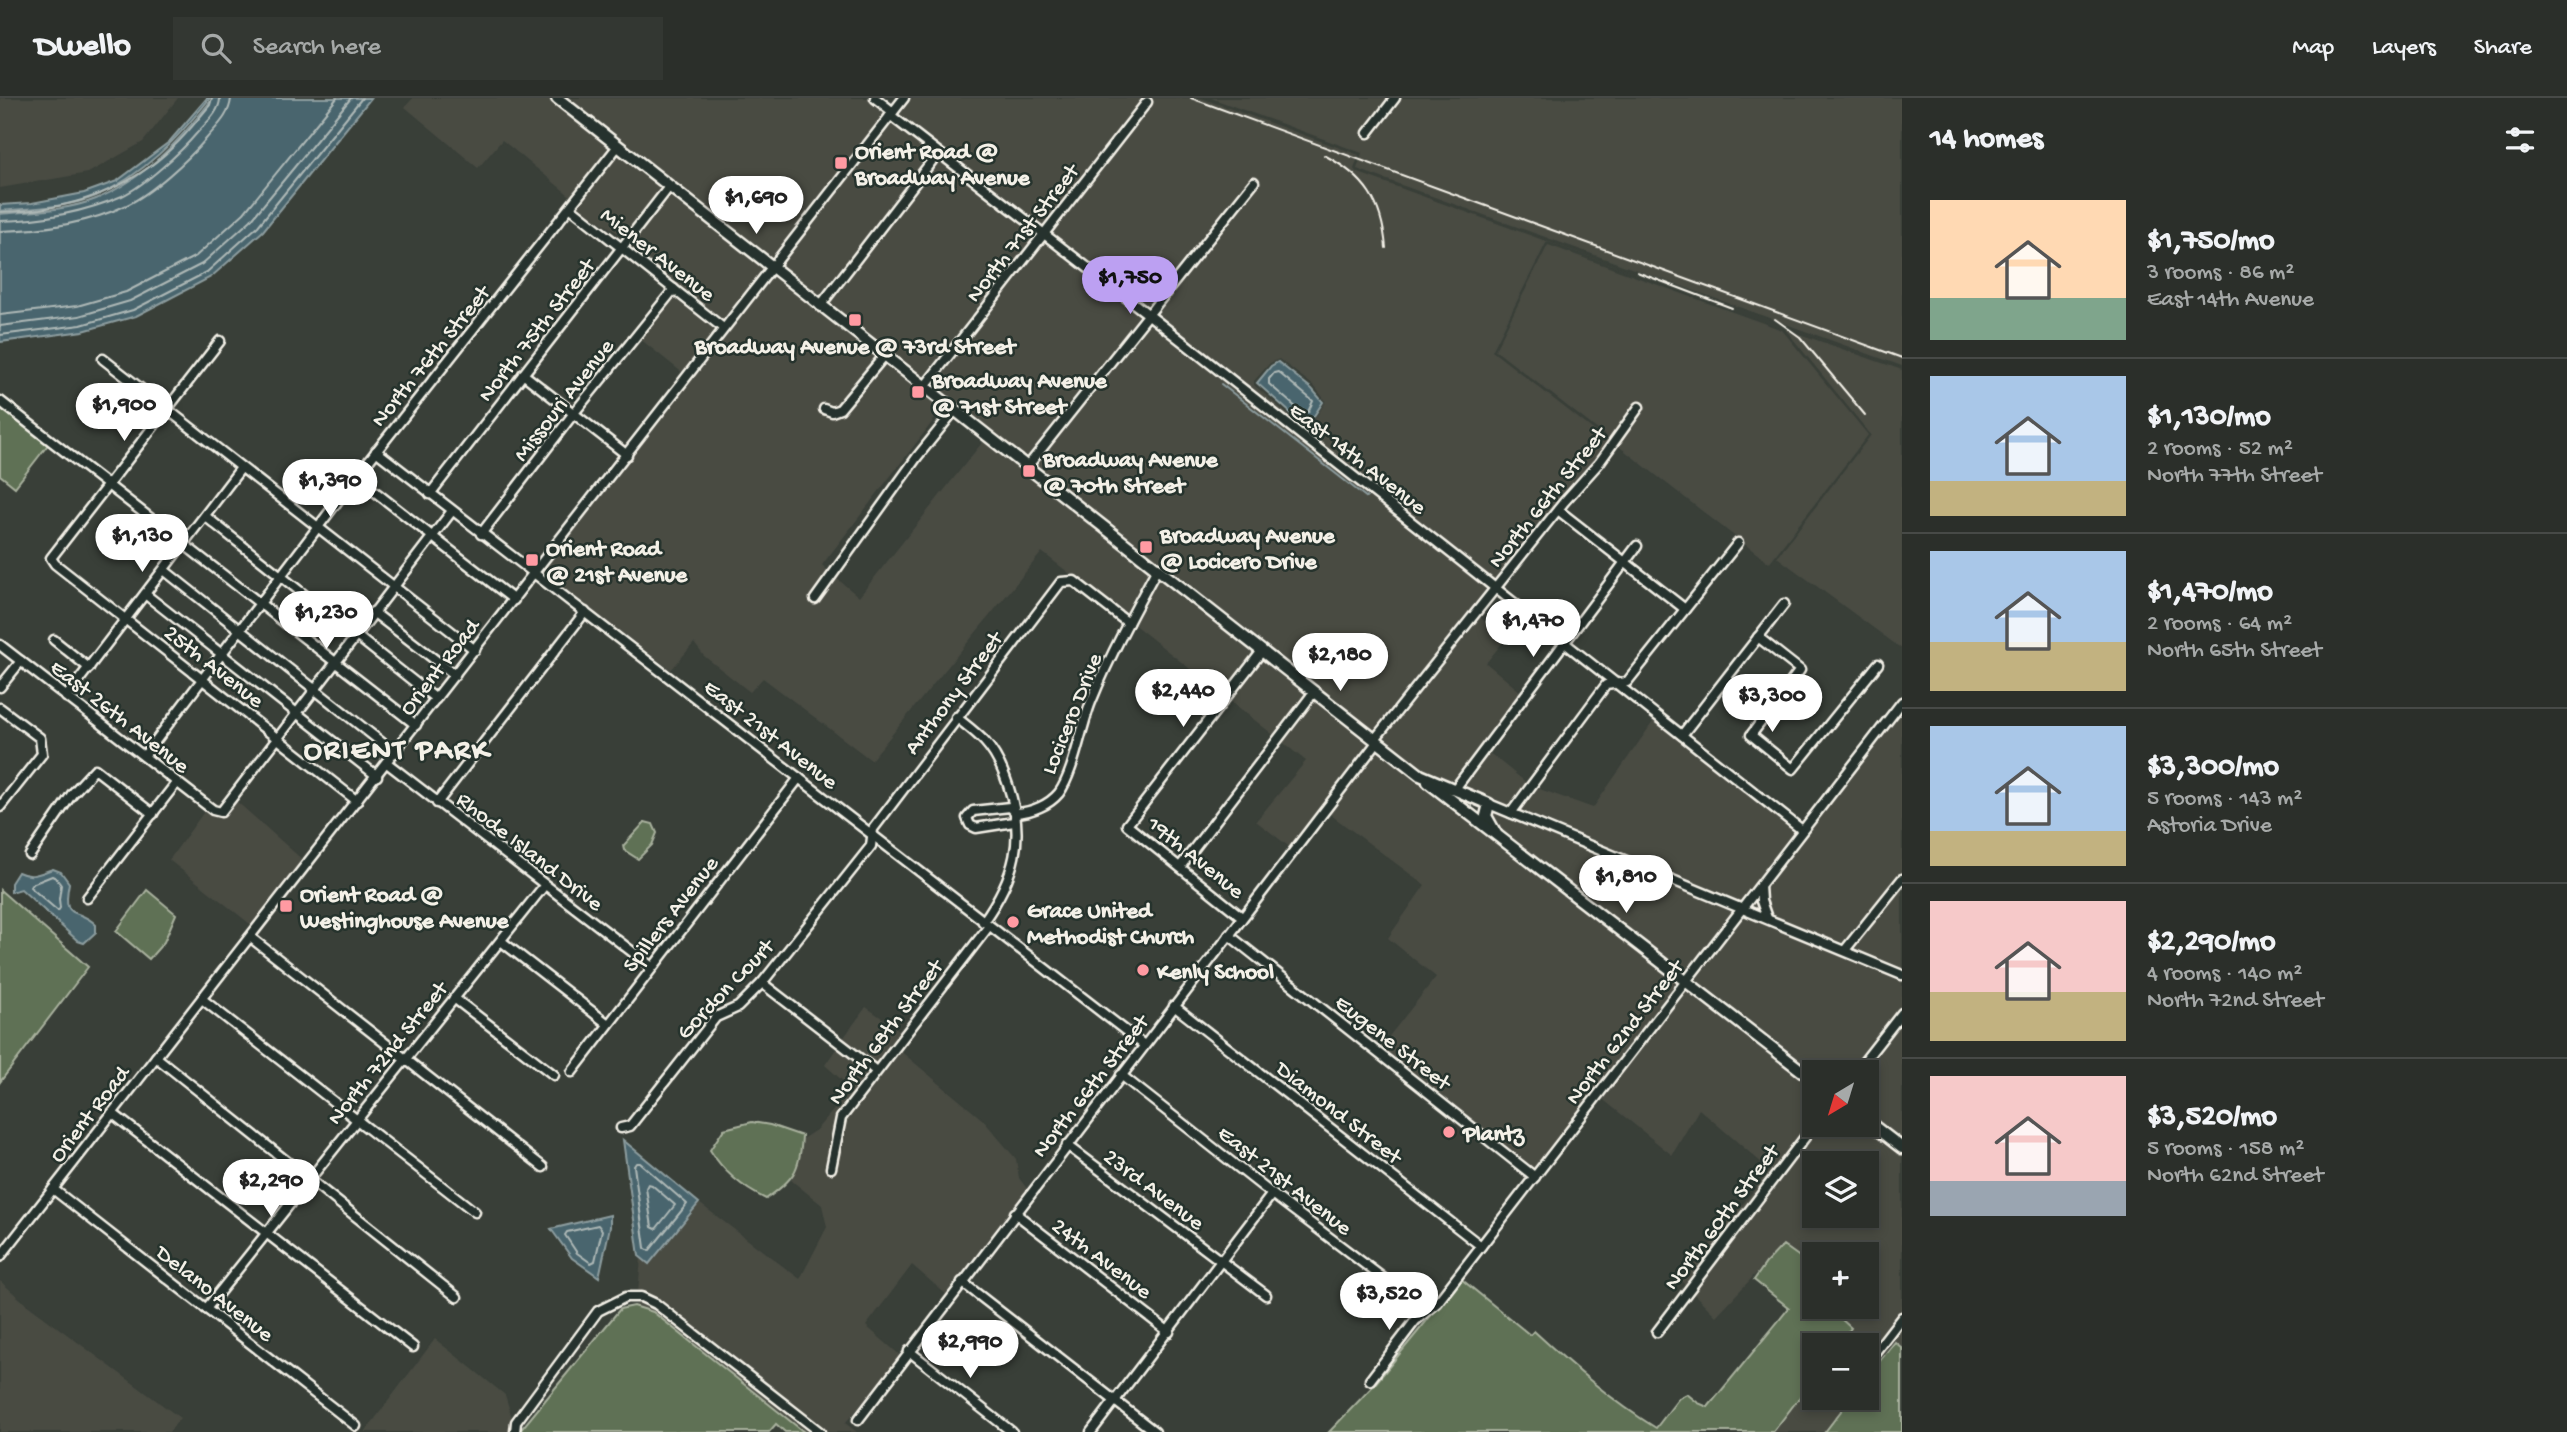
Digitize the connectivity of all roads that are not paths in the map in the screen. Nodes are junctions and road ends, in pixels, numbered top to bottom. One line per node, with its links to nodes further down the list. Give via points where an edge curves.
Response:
1 (557, 98): 8 (main road)
2 (875, 98): 6 (street, East 14th Avenue)
3 (904, 98): 6 (street, Orient Road)
4 (1395, 98): 7 (street)
5 (1147, 102): 13 (street, North 71st Street)
6 (892, 114): 9 (street, East 14th Avenue); 15 (street, Orient Road)
7 (1368, 133)
8 (618, 146): 11 (main road); 12 (street, North 76th Street)
9 (938, 153): 13 (street, East 14th Avenue); 17 (street)
10 (1254, 182): 18 (street)
11 (669, 187): 14 (street, North 75th Street); 15 (main road)
12 (571, 208): 14 (street, Miener Avenue); 31 (street, North 76th Street)
13 (1044, 233): 18 (street, East 14th Avenue); 24 (street, North 71st Street)
14 (622, 249): 16 (street, Miener Avenue); 23 (street, North 75th Street)
15 (771, 267): 17 (main road); 19 (street, Orient Road)
16 (674, 289): 19 (street, Miener Avenue); 30 (street, Missouri Avenue)
17 (820, 306): 21 (main road)
18 (1149, 315): 33 (street); 53 (street, East 14th Avenue)
19 (723, 328): 32 (street, Orient Road)
20 (220, 341): 28 (street)
21 (885, 355): 24 (main road); 27 (street, via 840,409)
22 (103, 359): 28 (street)
23 (523, 373): 30 (street); 37 (street, North 75th Street)
24 (925, 386): 29 (main road)
25 (0, 401): 36 (street)
26 (1639, 407): 38 (street, North 66th Street)
27 (824, 409)
28 (167, 410): 34 (street); 36 (street)
29 (955, 410): 33 (main road); 56 (street)
30 (574, 413): 32 (street); 42 (street, Missouri Avenue)
31 (376, 451): 35 (street, North 76th Street); 37 (street, East 21st Avenue)
32 (627, 455): 50 (street, Orient Road)
33 (1027, 467): 48 (main road)
34 (241, 468): 40 (street); 41 (street)
35 (356, 477): 41 (street, North 76th Street); 43 (street)
36 (109, 485): 45 (street); 62 (street, 25th Avenue, via 51,558)
37 (430, 494): 39 (street, East 21st Avenue)
38 (1558, 510): 47 (street); 53 (street, North 66th Street)
39 (452, 511): 42 (street, East 21st Avenue); 43 (street)
40 (205, 516): 45 (street); 51 (street)
41 (318, 528): 51 (street, North 76th Street); 52 (street)
42 (481, 534): 50 (street, East 21st Avenue)
43 (432, 537): 52 (street); 55 (street)
44 (1738, 543): 59 (street)
45 (184, 544): 49 (street); 57 (street)
46 (1637, 546): 47 (street)
47 (1625, 562): 59 (street); 68 (street)
48 (1157, 567): 63 (street, Locicero Drive); 71 (main road)
49 (164, 570): 54 (street); 64 (street)
50 (534, 574): 55 (street, Orient Road); 61 (street, East 21st Avenue)
51 (280, 578): 57 (street, North 76th Street); 65 (street)
52 (393, 587): 60 (street); 70 (street)
53 (1495, 590): 68 (street, East 14th Avenue); 92 (street, North 66th Street)
54 (145, 594): 62 (street); 72 (street)
55 (514, 600): 70 (street, Orient Road)
56 (815, 600)
57 (260, 604): 64 (street, North 76th Street); 74 (street)
58 (1784, 604): 66 (street)
59 (1685, 609): 79 (street, via 1627,682)
60 (373, 612): 65 (street); 77 (street)
61 (585, 612): 98 (street, East 21st Avenue); 102 (street)
62 (126, 620): 76 (street); 78 (street, 25th Avenue)
63 (1128, 623): 88 (street, Anthony Street, via 1074,581 1061,582); 106 (street, Locicero Drive, via 1091,702 1059,793 1028,813)
64 (240, 629): 72 (street, North 76th Street); 81 (street)
65 (355, 636): 74 (street); 84 (street)
66 (1758, 637): 75 (street, via 1800,670 1751,735 1793,769); 90 (street)
67 (54, 640): 76 (street)
68 (1563, 642): 79 (street, East 14th Avenue); 100 (street)
69 (0, 645): 73 (street, East 26th Avenue)
70 (475, 650): 77 (street, Orient Road)
71 (1262, 651): 82 (main road); 113 (street, 19th Avenue, via 1127,825)
72 (221, 653): 78 (street, North 76th Street); 87 (street)
73 (21, 661): 80 (street); 83 (street, East 26th Avenue)
74 (335, 663): 81 (street); 89 (street)
75 (1878, 664)
76 (89, 668): 83 (street)
77 (455, 675): 84 (street, Orient Road)
78 (202, 679): 91 (street, 25th Avenue); 94 (street, North 76th Street)
79 (1615, 683): 90 (street, East 14th Avenue); 107 (street, via 1606,685)
80 (0, 687)
81 (315, 690): 87 (street); 93 (street)
82 (1314, 692): 92 (main road); 113 (street)
83 (66, 697): 94 (street, East 26th Avenue)
84 (436, 699): 89 (street, Orient Road)
85 (1902, 702): 109 (street, North 62nd Street)
86 (0, 708): 104 (street, via 40,738 42,754)
87 (297, 714): 91 (street); 97 (street)
88 (956, 717): 106 (street, North 68th Street, via 986,743 1002,767); 110 (street, Anthony Street)
89 (416, 725): 93 (street, Orient Road)
90 (1682, 735): 109 (street, East 14th Avenue)
91 (277, 739): 99 (street, East 26th Avenue, via 221,812); 101 (street, 25th Avenue)
92 (1376, 740): 96 (main road); 119 (street, North 66th Street)
93 (395, 753): 95 (street, Orient Road)
94 (144, 756): 99 (street, East 26th Avenue)
95 (387, 763): 97 (street, Orient Road); 102 (street, Rhode Island Drive)
96 (1420, 775): 100 (main road); 105 (main road)
97 (377, 776): 101 (street, Orient Road)
98 (799, 778): 110 (street, East 21st Avenue); 126 (street, Spillers Avenue)
99 (177, 782): 108 (street)
100 (1454, 790): 103 (main road); 105 (main road)
101 (357, 801): 123 (street, Orient Road)
102 (437, 803): 115 (street, Rhode Island Drive)
103 (1489, 804): 107 (street); 111 (main road, via 1486,816)
104 (0, 807)
105 (1458, 807): 111 (main road)
106 (1016, 813): 106 (street, Locicero Drive, via 1010,807 989,809 973,811 967,818 972,827 994,826 1014,821); 121 (street, North 68th Street, via 1017,849 1008,880)
107 (1511, 813): 118 (street)
108 (153, 814): 112 (street, via 95,769); 117 (street)
109 (1802, 830): 116 (street, North 62nd Street)
110 (871, 834): 121 (street, East 21st Avenue); 129 (street, Gordon Court, via 871,846)
111 (1496, 834): 128 (main road)
112 (30, 855)
113 (1180, 867): 119 (street, 19th Avenue)
114 (1902, 879): 125 (street)
115 (544, 886): 124 (street, North 72nd Street); 126 (street, Rhode Island Drive)
116 (1759, 886): 118 (street, North 62nd Street); 120 (street)
117 (87, 898)
118 (1742, 908): 120 (street); 128 (street, North 62nd Street)
119 (1242, 917): 122 (street, North 66th Street)
120 (1767, 918): 125 (street)
121 (986, 924): 135 (street, East 21st Avenue); 139 (street, North 68th Street)
122 (1229, 935): 132 (street, North 66th Street); 153 (street, Eugene Street)
123 (250, 937): 131 (street, Orient Road); 137 (street)
124 (501, 941): 130 (street, North 72nd Street); 134 (street)
125 (1845, 950): 127 (street)
126 (652, 967): 134 (street, Spillers Avenue)
127 (1902, 975)
128 (1685, 980): 140 (main road); 153 (street, North 62nd Street)
129 (762, 983): 139 (street); 146 (street, Gordon Court, via 738,1007 716,1017 630,1126)
130 (454, 998): 137 (street, North 72nd Street); 142 (street)
131 (202, 999): 136 (street, Orient Road); 145 (street)
132 (1174, 1006): 135 (street, North 66th Street); 160 (street, Diamond Street)
133 (1902, 1013): 138 (street)
134 (608, 1024): 141 (street, Spillers Avenue)
135 (1144, 1045): 143 (street, North 66th Street)
136 (156, 1057): 144 (street, Orient Road); 154 (street)
137 (405, 1059): 145 (street, North 72nd Street); 151 (street)
138 (1865, 1060)
139 (876, 1071): 152 (street, North 68th Street, via 841,1118)
140 (1802, 1071)
141 (572, 1072)
142 (554, 1075)
143 (1121, 1075): 149 (street, North 66th Street); 156 (street, East 21st Avenue)
144 (113, 1113): 155 (street, Orient Road); 159 (street)
145 (356, 1119): 154 (street, North 72nd Street); 157 (street)
146 (621, 1128)
147 (1880, 1131): 150 (main road)
148 (1805, 1138): 170 (street, North 60th Street)
149 (1067, 1145): 158 (street, North 66th Street); 162 (street, 23rd Avenue)
150 (1902, 1148)
151 (543, 1167)
152 (831, 1168)
153 (1535, 1177): 160 (street, North 62nd Street)
154 (309, 1178): 159 (street, North 72nd Street); 165 (street)
155 (53, 1189): 161 (street, Orient Road); 167 (street, Delano Avenue)
156 (1272, 1194): 162 (street); 166 (street, East 21st Avenue, via 1420,1306)
157 (475, 1212)
158 (1014, 1213): 163 (street, North 66th Street); 169 (street, 24th Avenue)
159 (266, 1233): 167 (street, North 72nd Street); 171 (street)
160 (1481, 1246): 166 (street, North 62nd Street)
161 (0, 1257)
162 (1221, 1261): 164 (street, 23rd Avenue); 169 (street)
163 (962, 1282): 173 (street, North 66th Street); 175 (street)
164 (1266, 1295)
165 (457, 1297)
166 (1431, 1306): 174 (street, North 62nd Street)
167 (206, 1309): 177 (street, Delano Avenue)
168 (1902, 1317): 172 (street)
169 (1169, 1332): 175 (street)
170 (1657, 1332)
171 (412, 1347)
172 (1879, 1347)
173 (909, 1351): 176 (street, North 66th Street); 180 (street)
174 (1370, 1380)
175 (1115, 1400): 181 (street); 182 (street)
176 (858, 1420)
177 (356, 1426)
178 (515, 1432): 179 (street, via 516,1422 598,1311 626,1297 656,1304)
179 (820, 1432)
180 (1012, 1432)
181 (1090, 1432)
182 (1154, 1432)

